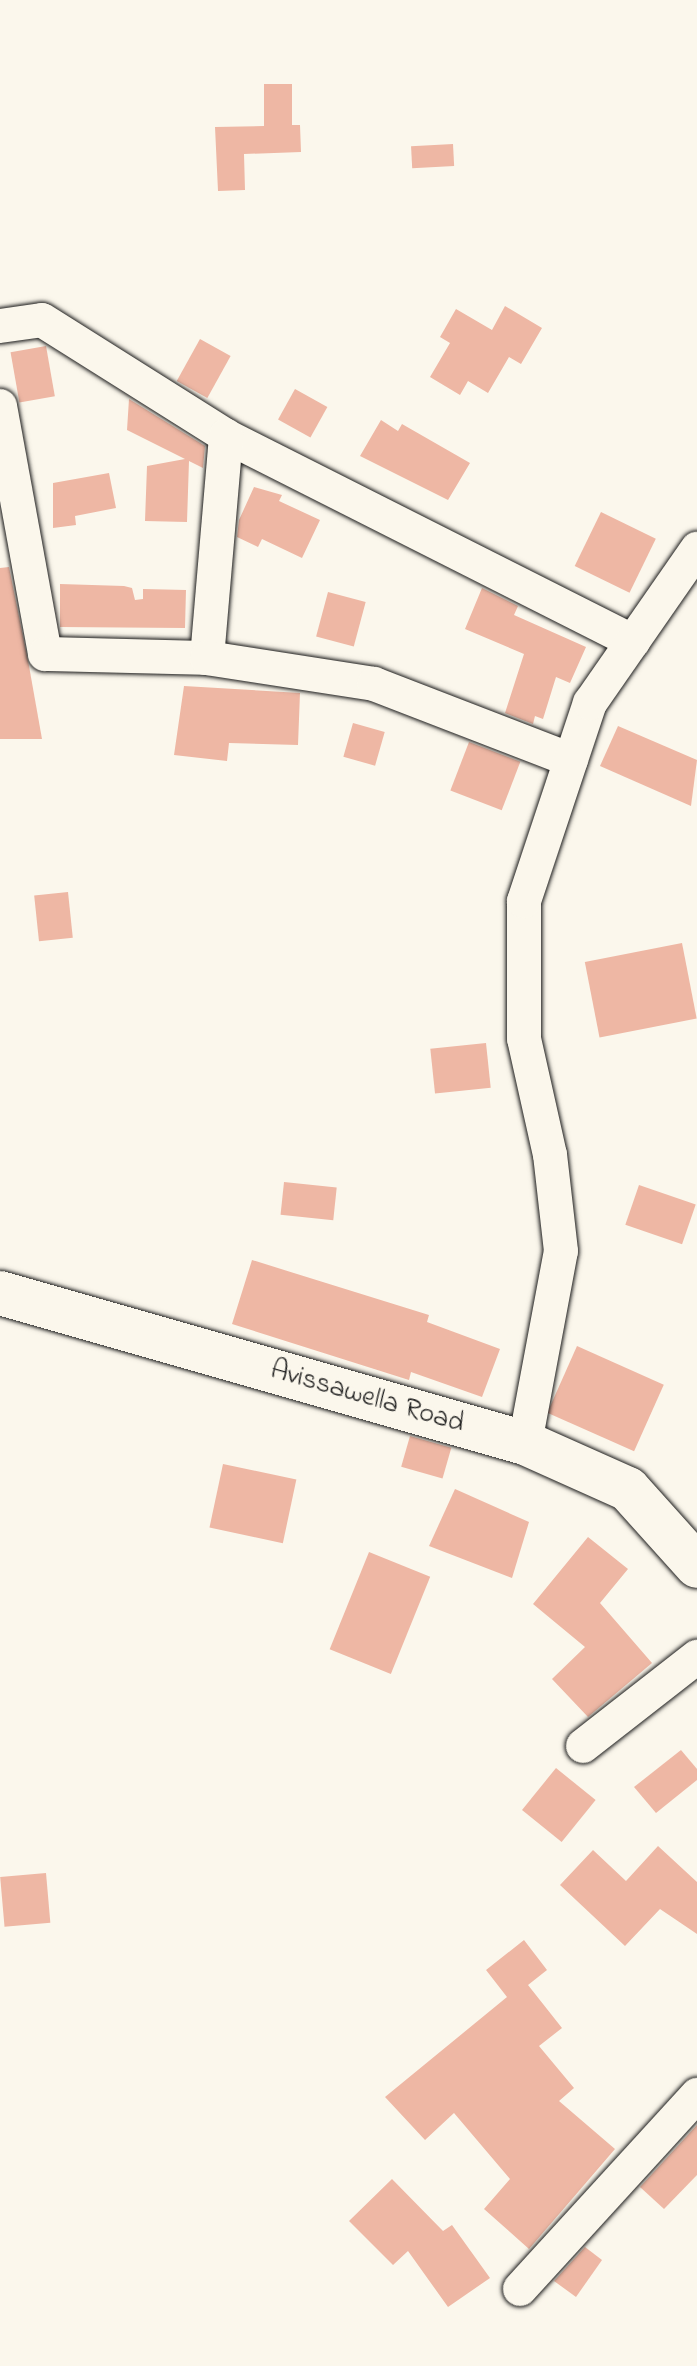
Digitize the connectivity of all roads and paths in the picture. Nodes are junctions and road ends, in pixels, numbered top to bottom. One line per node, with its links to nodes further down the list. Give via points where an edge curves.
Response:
1 (0, 326): 3 (street, via 42,320)
2 (0, 406): 6 (street, via 45,654)
3 (226, 436): 5 (street); 6 (street)
4 (697, 549): 5 (street)
5 (633, 642): 7 (street, via 590,703)
6 (207, 658): 7 (street, via 374,684)
7 (571, 760): 9 (street, via 524,901 524,1039 550,1155 561,1251)
8 (0, 1293): 9 (main road, Avissawella Road)
9 (525, 1443): 10 (main road, Avissawella Road, via 628,1489)
10 (697, 1566)
11 (697, 1657): 12 (street)
12 (583, 1746)
13 (697, 2095): 14 (street)
14 (520, 2289)

